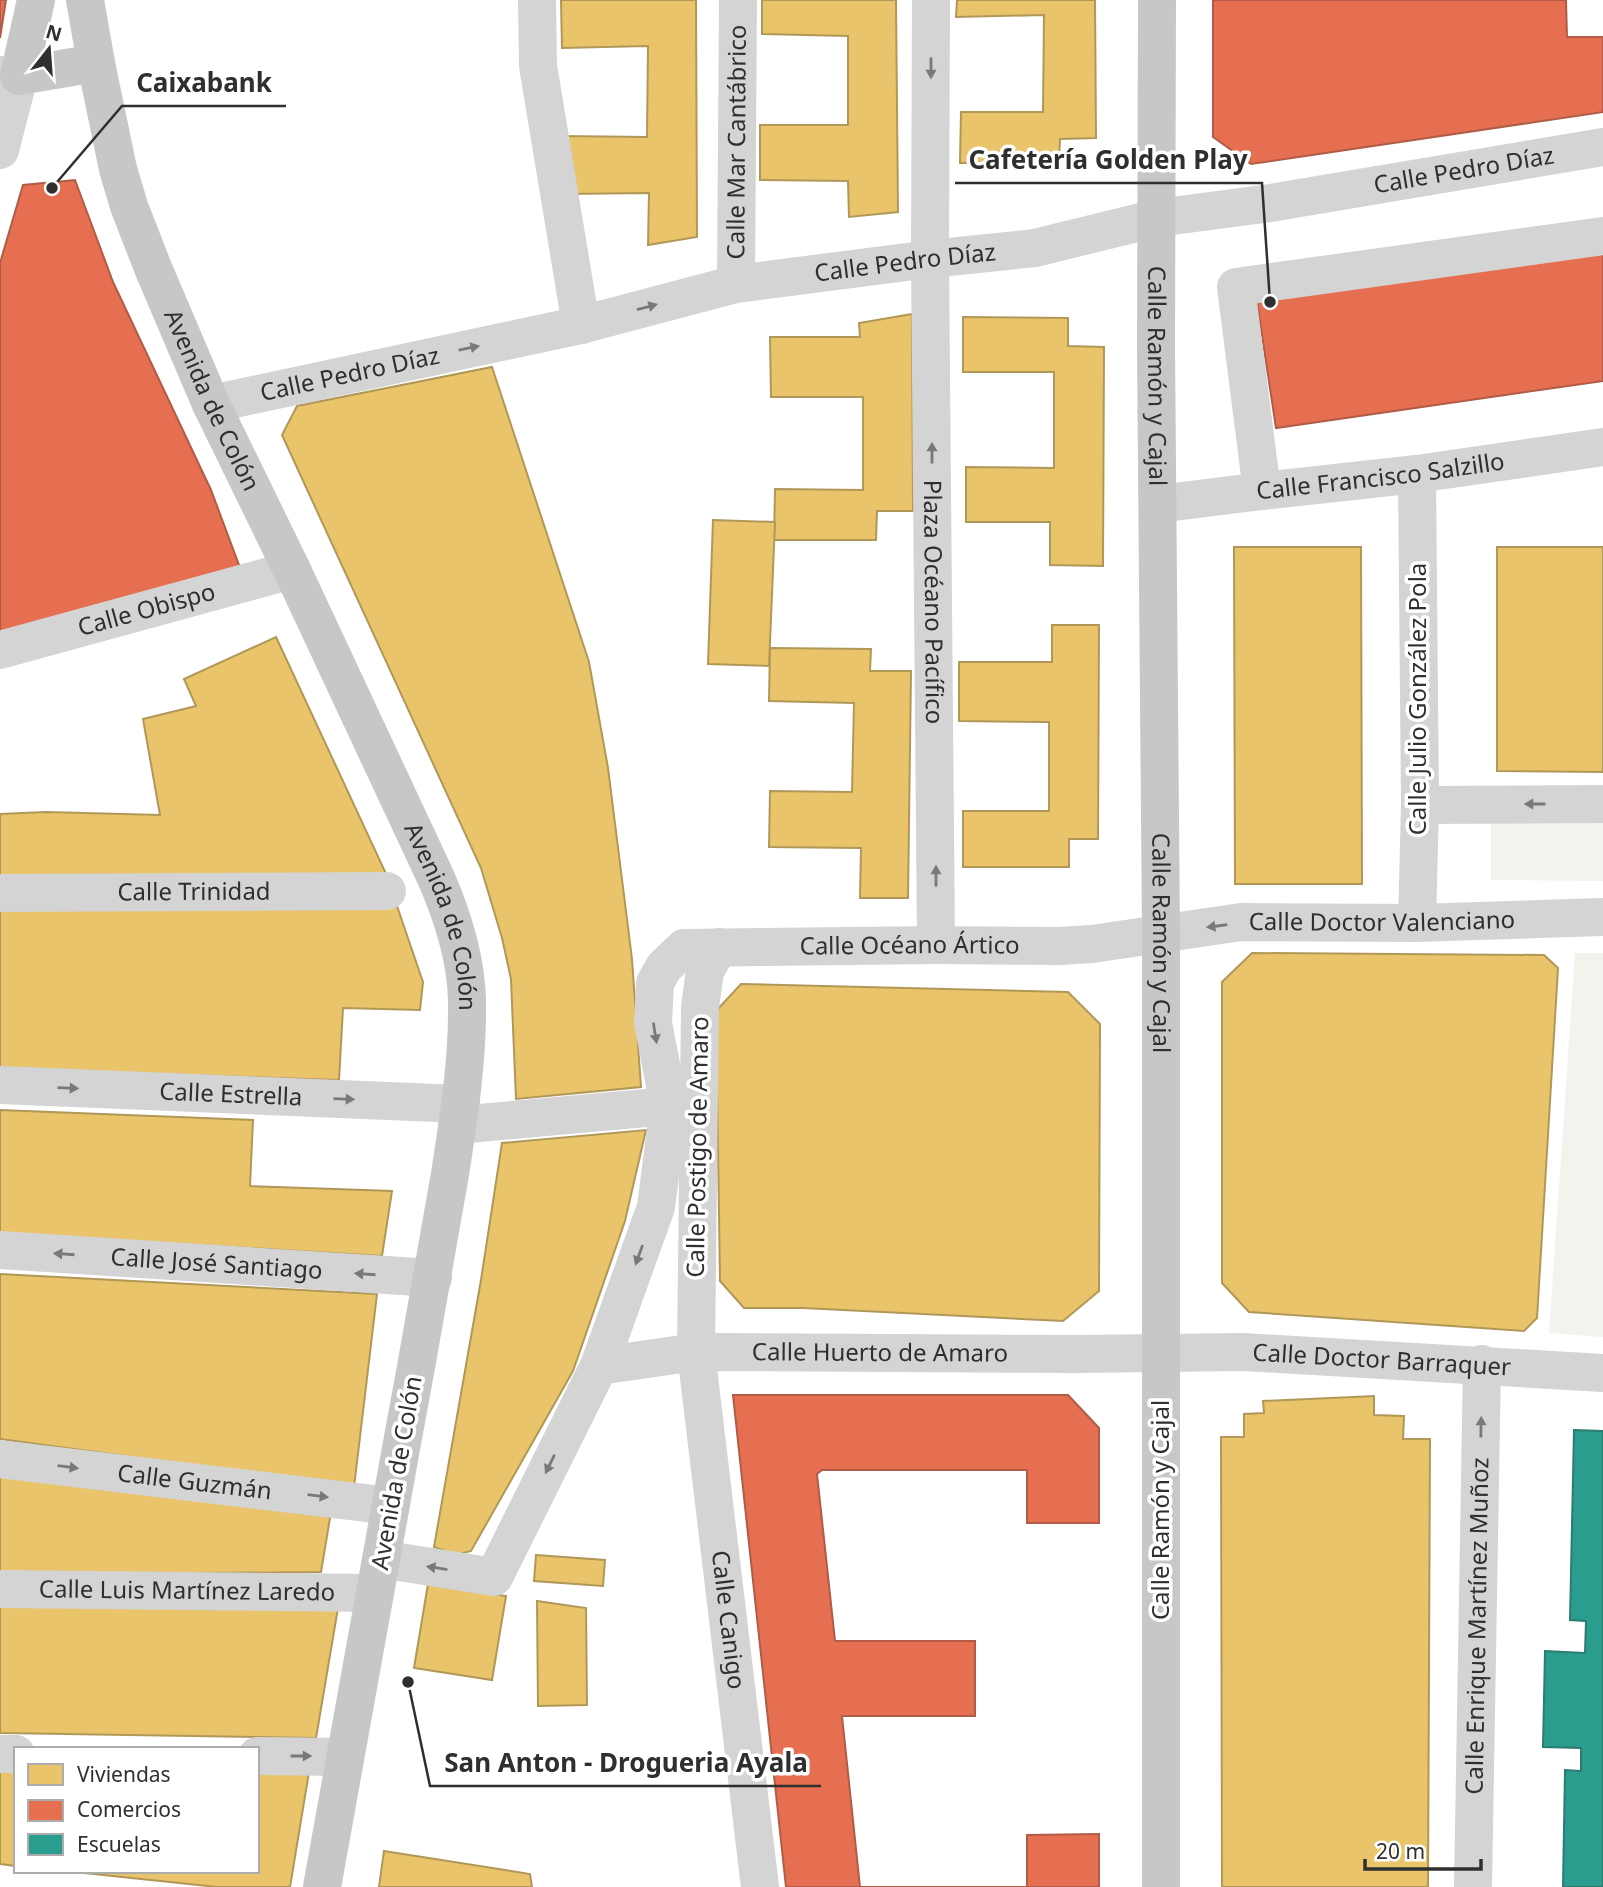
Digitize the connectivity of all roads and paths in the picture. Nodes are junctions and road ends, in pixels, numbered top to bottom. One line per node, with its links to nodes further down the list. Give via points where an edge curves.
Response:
1 (36, 0): 8 (main road)
2 (85, 0): 7 (main road, Avenida de Colón)
3 (537, 0): 15 (street, via 538,66)
4 (738, 0): 14 (street, Calle Mar Cantábrico)
5 (931, 0): 13 (street, Plaza Océano Pacífico, one-way to 13)
6 (1157, 0): 11 (main road, Calle Ramón y Cajal)
7 (96, 63): 8 (main road); 16 (main road, Avenida de Colón, via 129,206)
8 (9, 76): 10 (street)
9 (1603, 147): 11 (street, Calle Pedro Díaz)
10 (0, 150)
11 (1157, 218): 13 (street, Calle Pedro Díaz, via 1035,248); 20 (main road, Calle Ramón y Cajal)
12 (1603, 236): 19 (street, via 1236,287)
13 (930, 258): 14 (street, Calle Pedro Díaz); 30 (street, Plaza Océano Pacífico, one-way to 13)
14 (736, 284): 15 (street, Calle Pedro Díaz, one-way to 14)
15 (581, 325): 16 (street, Calle Pedro Díaz, one-way to 15)
16 (211, 404): 21 (main road, Avenida de Colón)
17 (1603, 447): 18 (street, Calle Francisco Salzillo)
18 (1417, 474): 19 (street, Calle Francisco Salzillo); 24 (street, Calle Julio González Pola)
19 (1262, 491): 20 (street, Calle Francisco Salzillo)
20 (1158, 504): 29 (main road, Calle Ramón y Cajal)
21 (292, 570): 22 (street, Calle Obispo); 34 (main road, Avenida de Colón, via 436,878 458,937 467,998)
22 (0, 650)
23 (1603, 804): 24 (street, one-way to 24)
24 (1420, 805): 28 (street, Calle Julio González Pola)
25 (387, 891): 26 (street, Calle Trinidad)
26 (0, 893)
27 (1603, 918): 28 (street, Calle Doctor Valenciano)
28 (1417, 923): 29 (street, Calle Doctor Valenciano, one-way to 29, via 1241,922)
29 (1161, 934): 30 (street, Calle Océano Ártico, via 1059,946); 38 (main road, Calle Ramón y Cajal)
30 (936, 945): 31 (street, Calle Océano Ártico)
31 (719, 947): 33 (street, Calle Océano Ártico, one-way to 33, via 684,948 664,967 655,984 653,1023); 37 (street, Calle Postigo de Amaro, via 705,971 700,1007)
32 (0, 1086): 34 (street, Calle Estrella, one-way to 34)
33 (669, 1106): 34 (street, Calle Estrella); 40 (street, one-way to 40, via 656,1207)
34 (459, 1114): 36 (main road, Avenida de Colón)
35 (0, 1250): 36 (street, Calle José Santiago, one-way to 35)
36 (433, 1278): 43 (main road, Avenida de Colón)
37 (696, 1352): 38 (street, Calle Huerto de Amaro); 40 (street, Calle Huerto de Amaro); 49 (street, Calle Canigo)
38 (1161, 1352): 39 (street, Calle Doctor Barraquer); 50 (main road, Calle Ramón y Cajal)
39 (1482, 1364): 41 (street, Calle Doctor Barraquer); 51 (street, Calle Enrique Martínez Muñoz, one-way to 39)
40 (599, 1366): 44 (street, one-way to 44, via 494,1577)
41 (1603, 1373)
42 (0, 1458): 43 (street, Calle Guzmán, one-way to 43)
43 (391, 1506): 44 (main road, Avenida de Colón)
44 (378, 1576): 45 (street, Calle Luis Martínez Laredo); 47 (main road, Avenida de Colón)
45 (0, 1589)
46 (259, 1756): 47 (street, one-way to 47)
47 (345, 1757): 48 (main road, Avenida de Colón)
48 (322, 1887)
49 (760, 1887)
50 (1161, 1887)
51 (1473, 1887)

